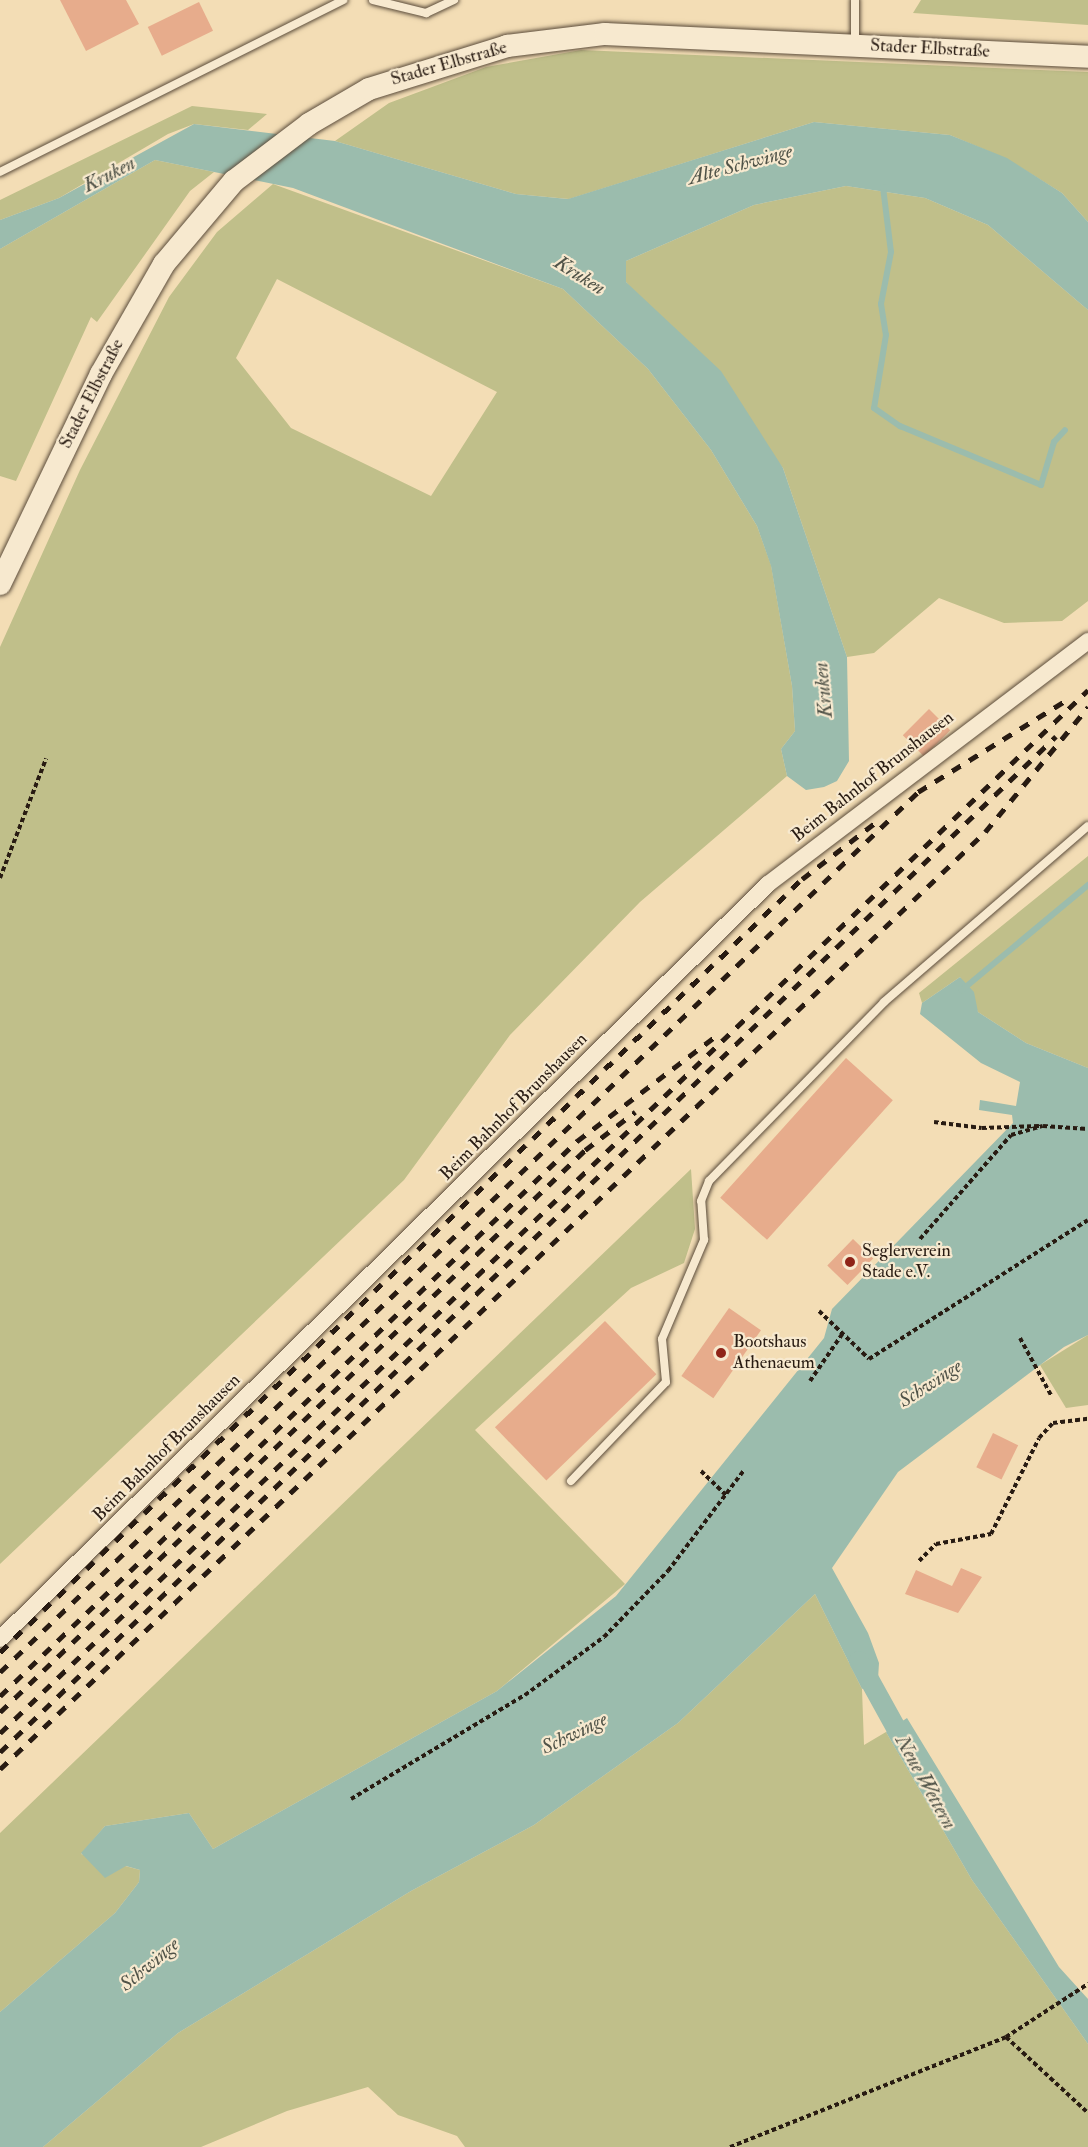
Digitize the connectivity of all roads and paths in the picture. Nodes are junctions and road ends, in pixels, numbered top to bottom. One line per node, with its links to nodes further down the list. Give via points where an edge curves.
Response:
1 (343, 0): 7 (lane)
2 (373, 0): 3 (lane, via 426,13)
3 (454, 0)
4 (855, 0): 5 (lane)
5 (855, 45): 6 (street, Stader Elbstraße); 8 (street, Stader Elbstraße, via 667,35 556,37 421,69 369,89 309,124 234,181 164,264 132,317)
6 (1088, 57)
7 (0, 172)
8 (0, 584)
9 (1088, 641): 29 (street, Beim Bahnhof Brunshausen, via 768,884)
10 (46, 759): 12 (path)
11 (1088, 826): 26 (lane, via 884,1002 710,1181 701,1201 704,1240 662,1339 666,1382)
12 (0, 878)
13 (934, 1122): 14 (path, via 982,1128 1013,1123)
14 (1043, 1126): 15 (path); 17 (path, via 1011,1135)
15 (1088, 1129)
16 (1088, 1221): 19 (path, via 869,1359)
17 (920, 1239)
18 (819, 1311): 19 (path)
19 (843, 1333): 21 (path)
20 (1020, 1338): 22 (path)
21 (810, 1381)
22 (1051, 1395)
23 (1088, 1419): 28 (path, via 1053,1423 1039,1438 991,1534 936,1544)
24 (744, 1470): 27 (path)
25 (701, 1472): 27 (path)
26 (571, 1481)
27 (726, 1495): 30 (path, via 655,1586 604,1637 525,1695)
28 (920, 1562)
29 (0, 1639)
30 (351, 1799)
31 (1087, 1985): 32 (path, via 1052,2012)
32 (1006, 2037): 33 (path); 34 (path)
33 (1088, 2113)
34 (730, 2147)

